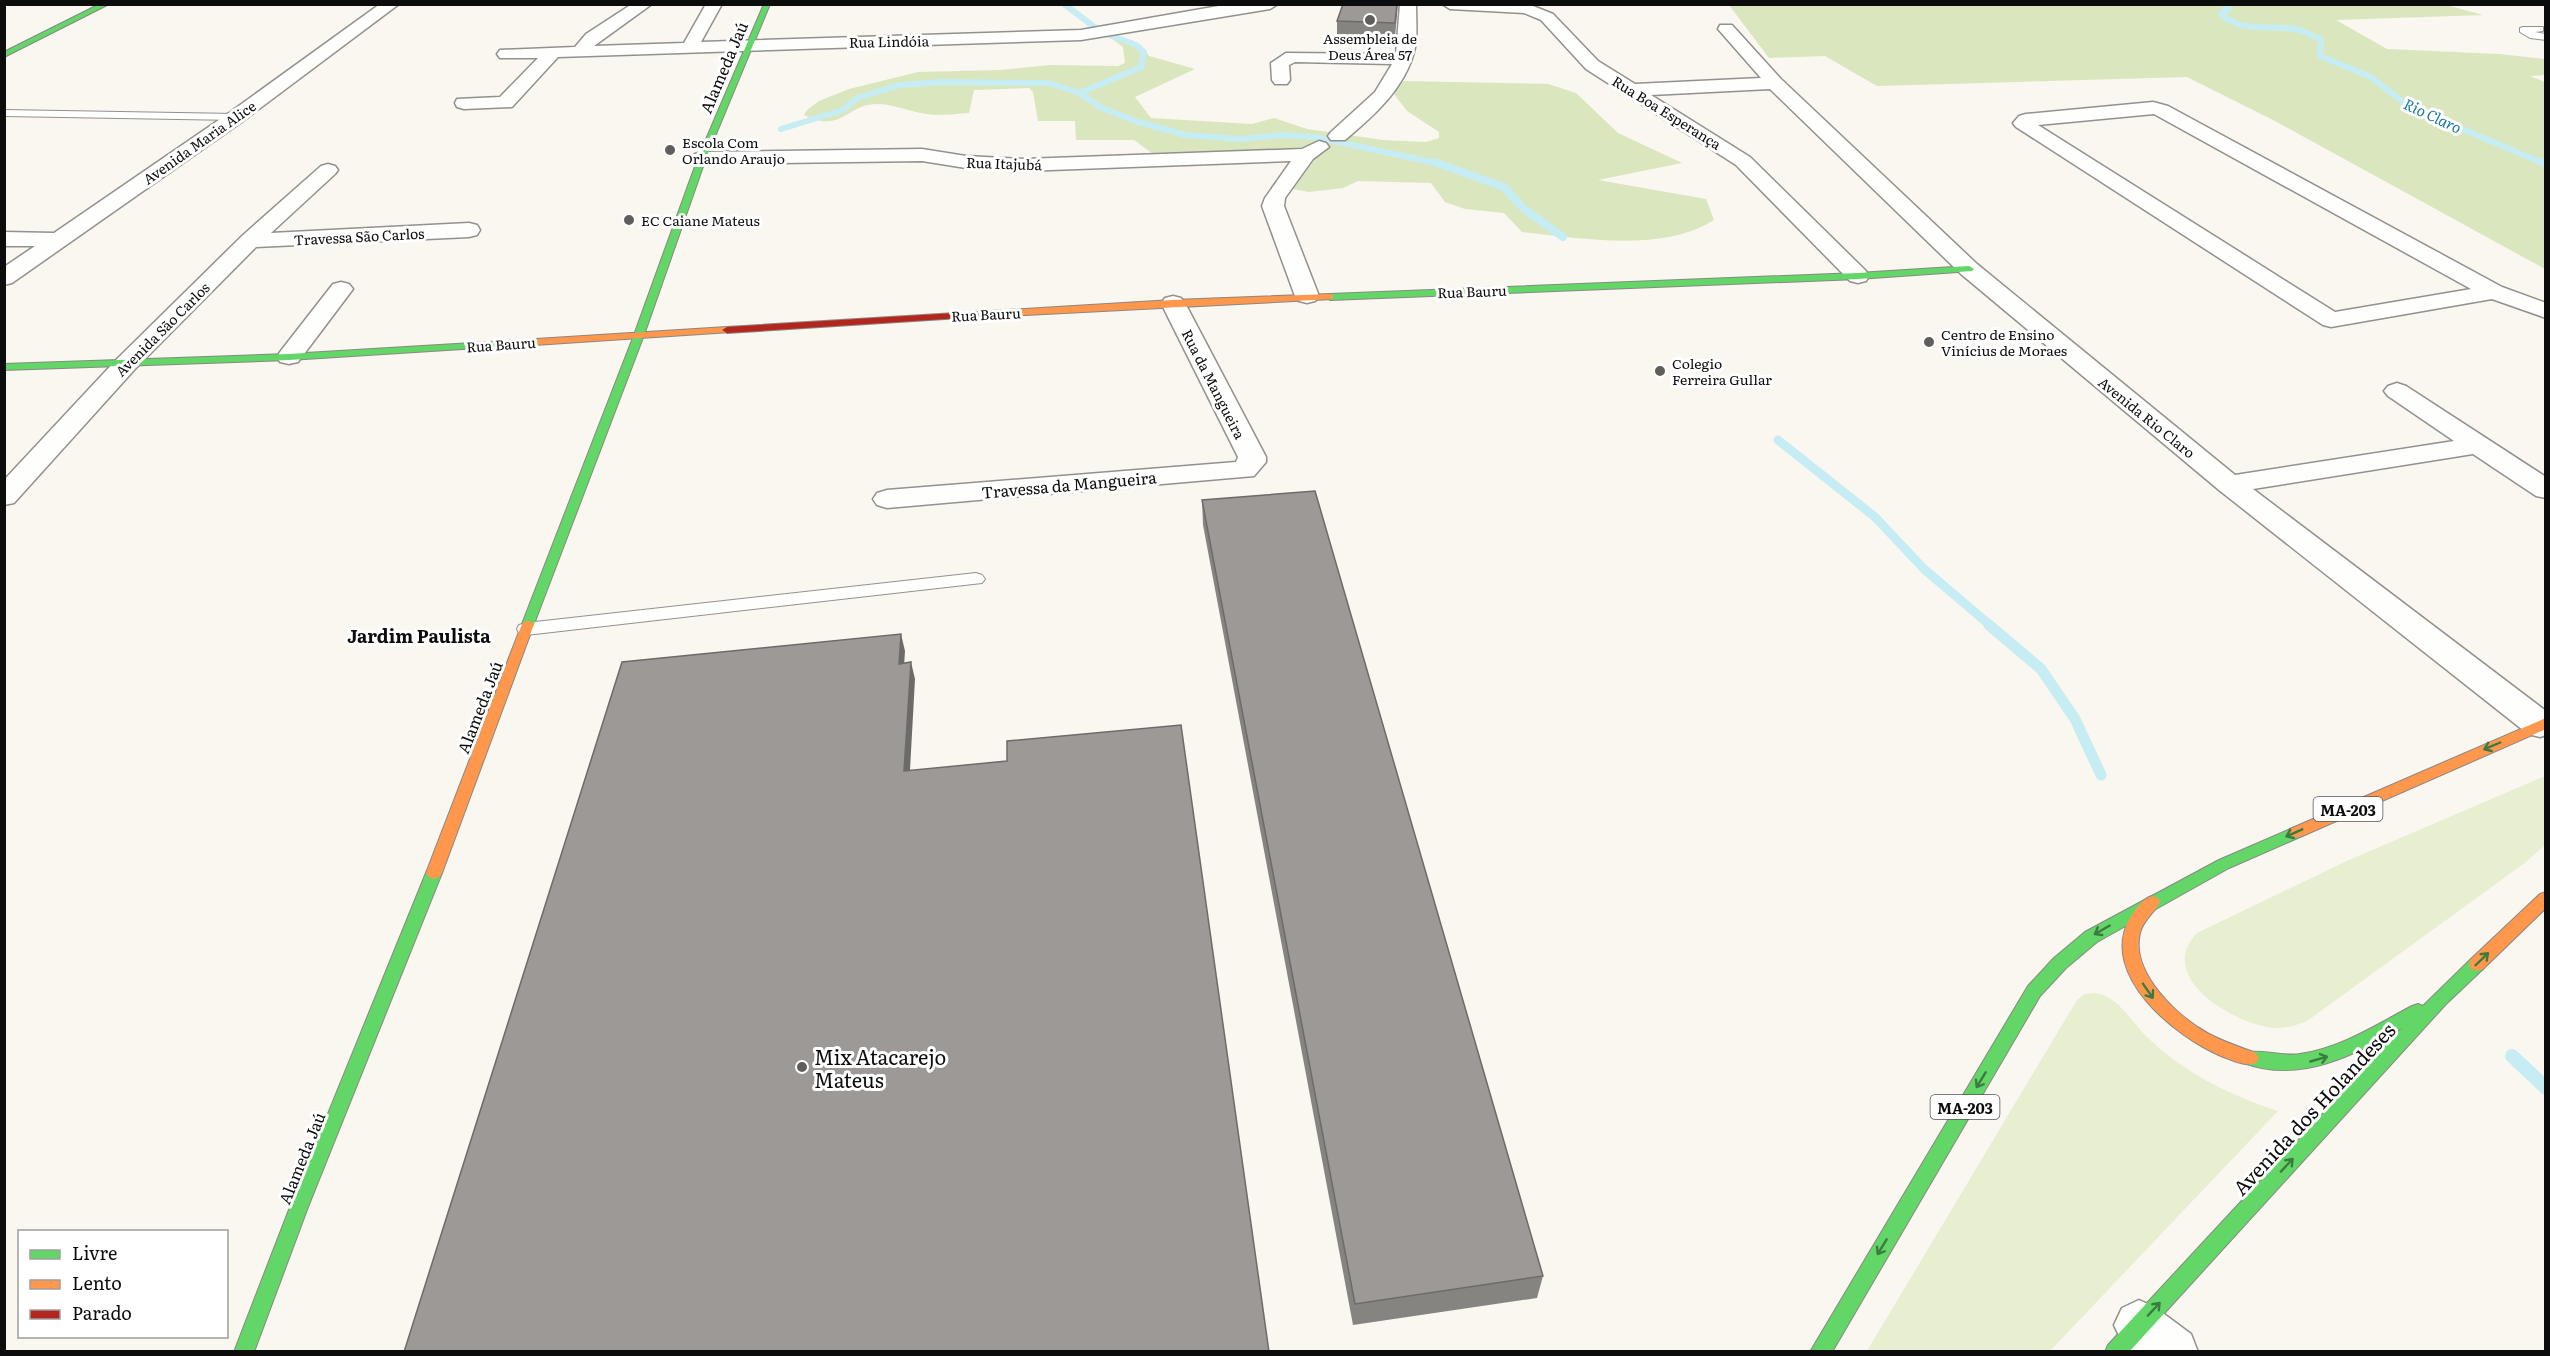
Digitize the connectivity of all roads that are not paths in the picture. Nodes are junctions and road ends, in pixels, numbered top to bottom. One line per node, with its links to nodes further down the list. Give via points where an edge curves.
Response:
1 (106, 4): 15 (main road)
2 (391, 4): 22 (street, Avenida Maria Alice)
3 (644, 4): 12 (street, via 592,38)
4 (714, 4): 11 (street)
5 (767, 4): 10 (main road, Alameda Jaú)
6 (1270, 4): 10 (street, Rua Lindóia, via 1081,34)
7 (1408, 4): 16 (street, via 1407,43)
8 (1450, 4): 19 (street, Rua Boa Esperança, via 1527,9 1547,16 1592,65)
9 (1726, 29): 18 (street, Avenida Rio Claro)
10 (751, 45): 11 (street, Rua Lindóia); 24 (main road, Alameda Jaú)
11 (690, 47): 12 (street, Rua Lindóia)
12 (579, 52): 13 (street, Rua Lindóia)
13 (553, 53): 14 (street, Rua Lindóia); 20 (street, via 505,103)
14 (506, 54)
15 (4, 55)
16 (1402, 59): 17 (street, via 1292,57 1280,63); 23 (street, via 1379,99 1332,140)
17 (1281, 80)
18 (1776, 83): 19 (street); 30 (street, Avenida Rio Claro)
19 (1633, 90): 31 (street, Rua Boa Esperança, via 1743,161)
20 (464, 103)
21 (4, 113): 22 (lane)
22 (236, 117): 28 (street, Avenida Maria Alice)
23 (1306, 155): 24 (street, Rua Itajubá, via 1024,165 922,155); 35 (street, via 1273,206)
24 (702, 158): 38 (main road, Alameda Jaú)
25 (328, 170): 29 (street, Avenida São Carlos)
26 (469, 230): 29 (street, Travessa São Carlos)
27 (4, 239): 28 (street)
28 (58, 240): 32 (street, Avenida Maria Alice)
29 (250, 241): 40 (street, Avenida São Carlos)
30 (1968, 269): 31 (main road, Rua Bauru); 45 (street, Avenida Rio Claro)
31 (1858, 276): 35 (main road, Rua Bauru)
32 (4, 278)
33 (341, 289): 39 (street)
34 (2494, 292): 34 (street, via 2161,110 2023,121 2331,320); 37 (street)
35 (1307, 296): 36 (main road, Rua Bauru)
36 (1173, 303): 38 (main road, Rua Bauru); 44 (street, Rua da Mangueira, via 1252,457)
37 (2546, 311)
38 (639, 335): 39 (main road, Rua Bauru); 50 (main road, Alameda Jaú)
39 (289, 357): 40 (main road, Rua Bauru)
40 (126, 364): 41 (main road, Rua Bauru); 47 (street, Avenida São Carlos)
41 (4, 367)
42 (2397, 391): 43 (street)
43 (2478, 445): 45 (street); 46 (street)
44 (1250, 466): 48 (street, Travessa da Mangueira, via 1244,470)
45 (2229, 484): 51 (street, Avenida Rio Claro)
46 (2546, 490)
47 (4, 497)
48 (887, 499)
49 (976, 579): 50 (lane)
50 (526, 629): 56 (main road, Alameda Jaú)
51 (2543, 724): 53 (main road, MA-203, one-way to 53, via 2224,864)
52 (2546, 898): 54 (main road, Avenida dos Holandeses, one-way to 52)
53 (2153, 901): 54 (main road, one-way to 54, via 2130,938 2142,982 2184,1028 2235,1054 2274,1062 2322,1059); 57 (main road, MA-203, one-way to 57, via 2091,937 2034,991)
54 (2440, 999): 55 (main road, Avenida dos Holandeses, one-way to 54)
55 (2142, 1343)
56 (244, 1352)
57 (1820, 1352)

